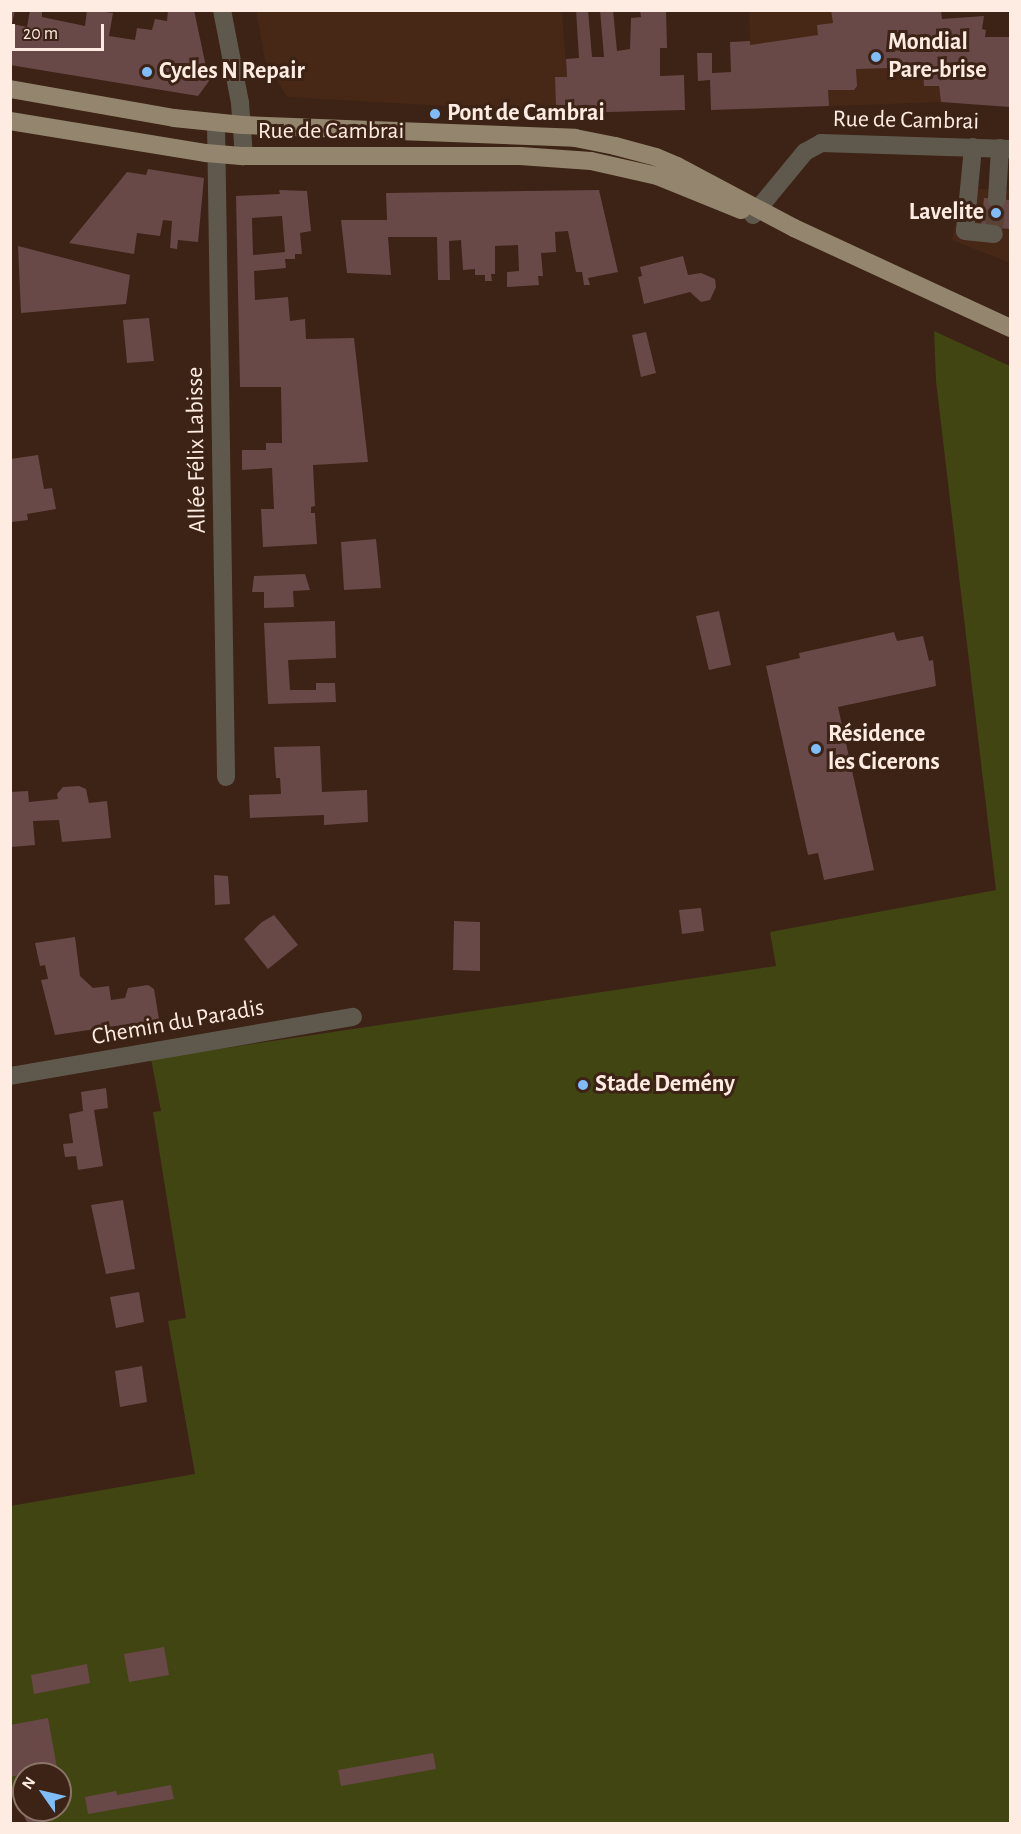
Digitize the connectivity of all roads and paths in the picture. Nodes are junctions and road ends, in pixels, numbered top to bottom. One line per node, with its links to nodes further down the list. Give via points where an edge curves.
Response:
1 (222, 10): 5 (street)
2 (10, 89): 4 (main road, Rue de Cambrai)
3 (10, 121): 8 (main road, Rue de Cambrai)
4 (216, 123): 5 (main road, Rue de Cambrai); 8 (street, Allée Félix Labisse)
5 (243, 125): 9 (street); 11 (main road, Rue de Cambrai, via 593,140 656,157 707,180)
6 (973, 147): 7 (street, Rue de Cambrai); 11 (street, Rue de Cambrai, via 821,143 805,152); 12 (street, via 965,231)
7 (1005, 148): 10 (street)
8 (216, 154): 9 (main road, Rue de Cambrai); 14 (street, Allée Félix Labisse)
9 (243, 156): 11 (main road, Rue de Cambrai, via 520,156 591,160 657,176)
10 (997, 199)
11 (755, 212): 13 (main road, Rue de Cambrai)
12 (1000, 234)
13 (1011, 328)
14 (226, 777)
15 (353, 1017): 16 (street, Chemin du Paradis)
16 (10, 1076)

